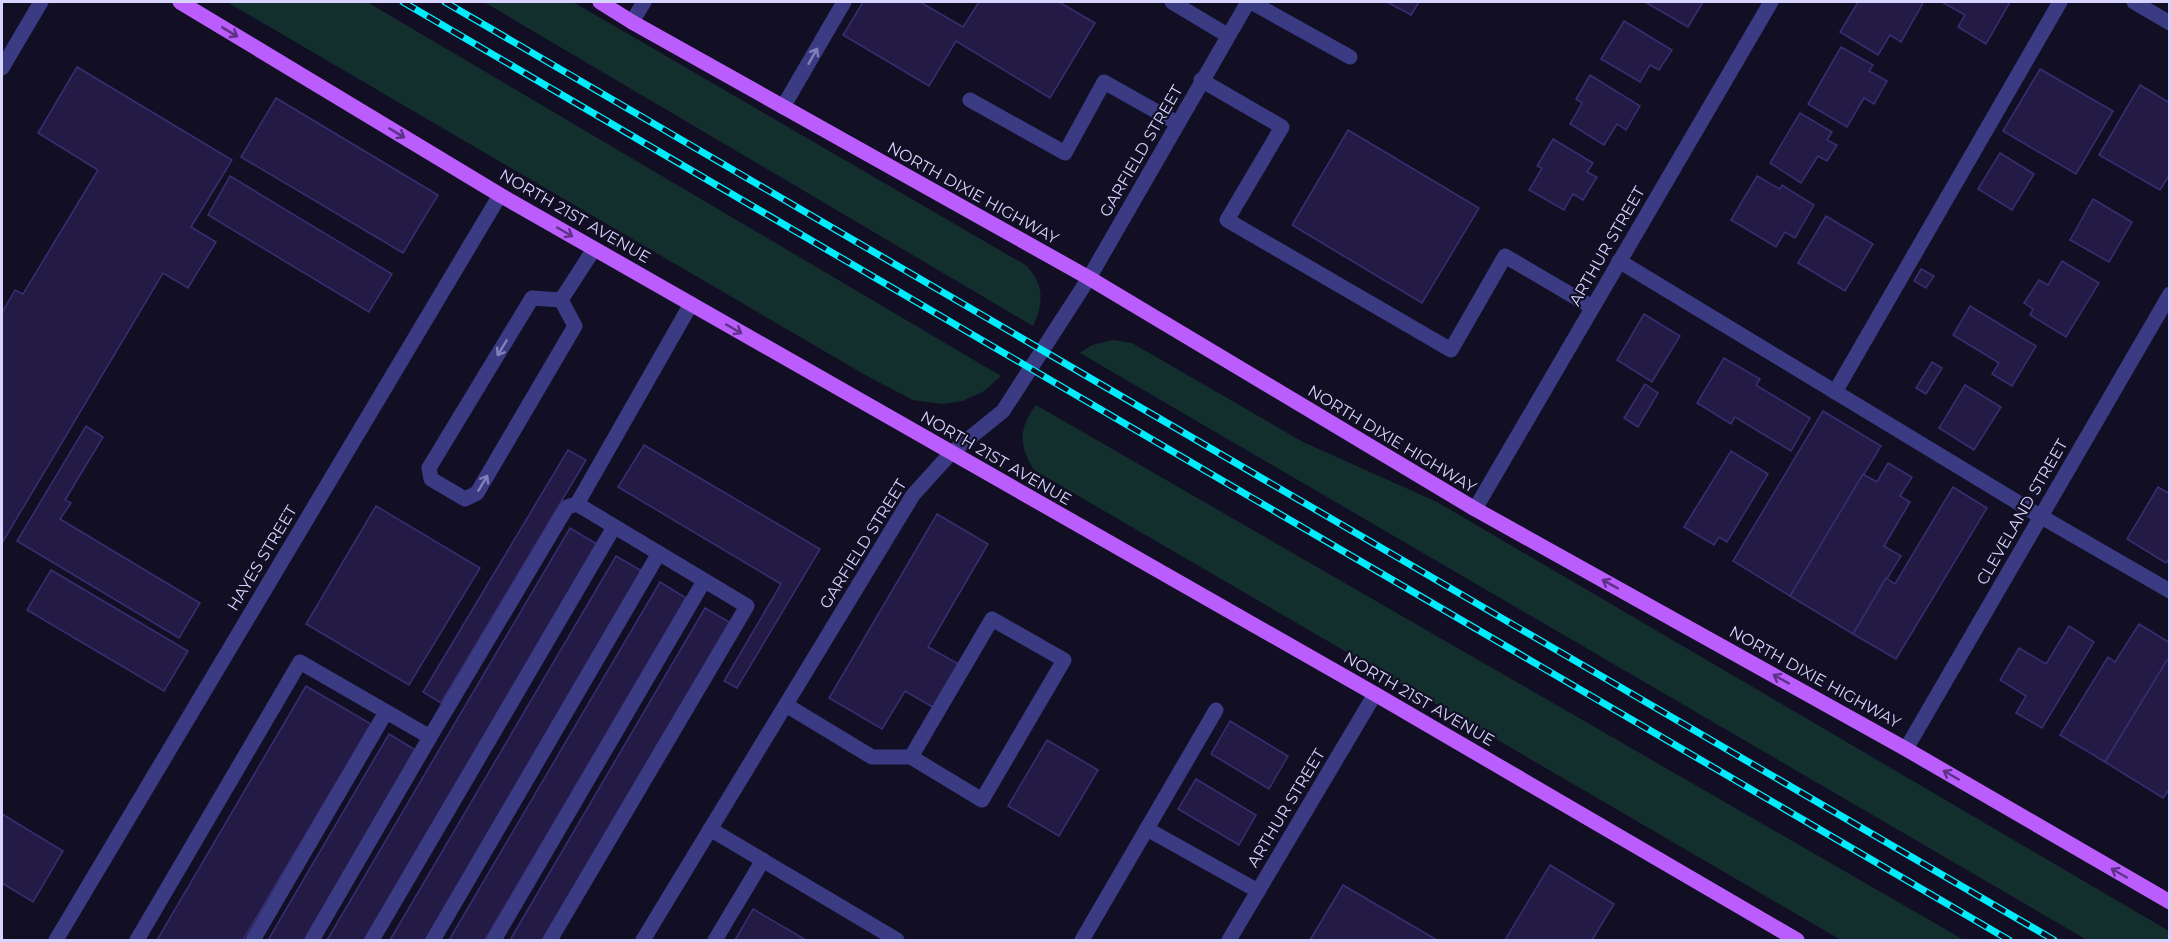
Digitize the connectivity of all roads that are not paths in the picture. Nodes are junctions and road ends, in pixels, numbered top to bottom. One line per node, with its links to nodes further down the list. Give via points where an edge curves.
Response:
1 (41, 2): 15 (street)
2 (180, 2): 20 (main road, NORTH 21ST AVENUE, one-way to 20)
3 (600, 2): 11 (main road, NORTH DIXIE HIGHWAY)
4 (644, 2): 11 (street)
5 (844, 2): 18 (street, one-way to 5)
6 (1172, 2): 13 (street)
7 (1249, 2): 13 (street, GARFIELD STREET); 14 (street)
8 (1771, 2): 22 (street, ARTHUR STREET)
9 (2060, 2): 28 (street)
10 (2134, 2): 12 (street)
11 (632, 22): 18 (main road, NORTH DIXIE HIGHWAY)
12 (2169, 23)
13 (1227, 35): 16 (street, GARFIELD STREET)
14 (1350, 57)
15 (2, 68)
16 (1202, 80): 19 (street, GARFIELD STREET); 27 (street, via 1282,127 1227,220 1451,350 1505,256)
17 (970, 100): 19 (street, via 1065,153 1104,82)
18 (783, 107): 23 (main road, NORTH DIXIE HIGHWAY)
19 (1178, 123): 23 (street, GARFIELD STREET)
20 (500, 195): 21 (main road, NORTH 21ST AVENUE, one-way to 21); 49 (street, HAYES STREET)
21 (594, 249): 25 (street); 26 (main road, NORTH 21ST AVENUE)
22 (1619, 261): 27 (street, ARTHUR STREET); 28 (street)
23 (1089, 278): 29 (street, GARFIELD STREET, via 1004,411); 31 (main road, NORTH DIXIE HIGHWAY)
24 (2169, 294): 32 (street, CLEVELAND STREET)
25 (561, 300): 25 (street, one-way to 25, via 532,298 429,468 431,479 465,499 477,493 575,326)
26 (691, 304): 29 (main road, NORTH 21ST AVENUE, one-way to 29); 30 (street)
27 (1592, 307): 31 (street, ARTHUR STREET)
28 (1835, 392): 32 (street)
29 (951, 453): 37 (main road, NORTH 21ST AVENUE); 38 (street, GARFIELD STREET, via 913,495)
30 (577, 504): 33 (street); 41 (street, via 567,507)
31 (1475, 509): 42 (main road, NORTH DIXIE HIGHWAY, one-way to 31)
32 (2040, 516): 36 (street); 42 (street, CLEVELAND STREET)
33 (614, 527): 34 (street); 53 (street)
34 (658, 554): 35 (street); 54 (street)
35 (704, 581): 55 (street); 56 (street, via 747,606)
36 (2169, 591)
37 (1375, 694): 47 (street, ARTHUR STREET); 62 (main road, NORTH 21ST AVENUE)
38 (786, 705): 43 (street, via 872,757); 44 (street, GARFIELD STREET)
39 (1216, 710): 45 (street)
40 (386, 712): 41 (street); 50 (street, via 300,662); 51 (street)
41 (430, 737): 52 (street)
42 (1906, 749): 48 (main road, NORTH DIXIE HIGHWAY, one-way to 42)
43 (911, 757): 43 (street, via 982,800 1064,660 993,619)
44 (710, 829): 46 (street); 57 (street, GARFIELD STREET)
45 (1147, 829): 47 (street); 60 (street)
46 (763, 860): 58 (street); 59 (street)
47 (1258, 891): 61 (street, ARTHUR STREET)
48 (2169, 902)
49 (56, 940)
50 (137, 940)
51 (253, 940)
52 (312, 940)
53 (372, 940)
54 (433, 940)
55 (494, 940)
56 (550, 940)
57 (643, 940)
58 (715, 940)
59 (897, 940)
60 (1082, 940)
61 (1229, 940)
62 (1797, 940)

